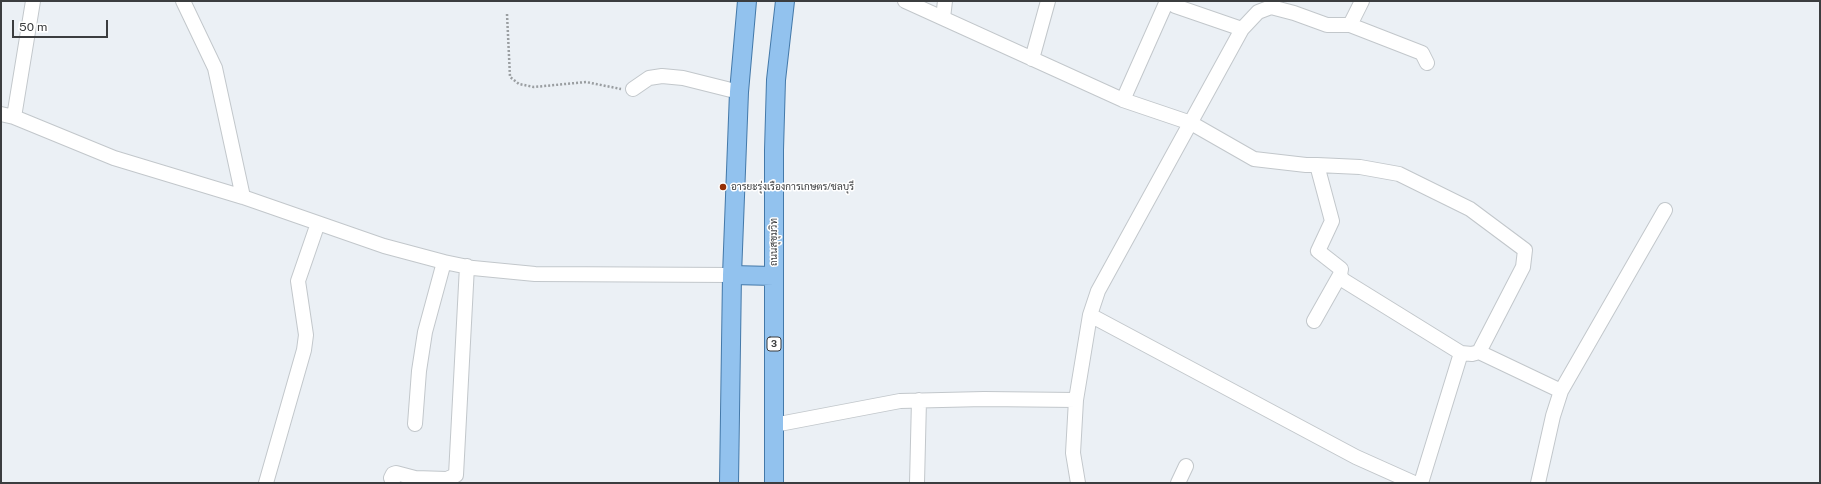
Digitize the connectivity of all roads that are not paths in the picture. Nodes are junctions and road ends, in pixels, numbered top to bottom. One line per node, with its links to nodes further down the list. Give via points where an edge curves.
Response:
1 (33, 1): 19 (street)
2 (183, 1): 22 (street, via 214,68)
3 (747, 1): 17 (main road)
4 (785, 1): 29 (main road, ถนนสุขุมวิท / 3, via 776,88)
5 (905, 1): 11 (street)
6 (945, 1): 11 (street)
7 (1048, 1): 14 (street)
8 (1167, 1): 18 (street)
9 (1171, 1): 13 (street, via 1175,6)
10 (1362, 1): 12 (street)
11 (942, 18): 14 (street)
12 (1350, 24): 13 (street, via 1326,25 1271,7 1258,12); 15 (street, via 1422,53)
13 (1242, 29): 20 (street)
14 (1032, 58): 18 (street)
15 (1427, 63)
16 (633, 89): 17 (street, via 649,78 662,76 682,78)
17 (739, 92): 27 (main road)
18 (1123, 100): 20 (street)
19 (8, 116): 22 (street, via 114,158)
20 (1191, 123): 21 (street, via 1254,159); 30 (street, via 1098,292)
21 (1317, 165): 28 (street, via 1332,221 1318,251 1341,269); 32 (street, via 1360,167 1399,174 1470,209 1525,250 1523,267)
22 (243, 197): 24 (street)
23 (1665, 210): 34 (street)
24 (318, 222): 25 (street, via 384,246); 40 (street, via 298,281 306,335 304,350)
25 (444, 262): 26 (street); 37 (street, via 425,332 418,371)
26 (467, 266): 27 (street, via 535,274); 41 (street, via 456,475 447,479 415,478 396,473 391,478)
27 (732, 275): 29 (main road); 42 (main road)
28 (1340, 275): 31 (street); 33 (street, via 1343,280)
29 (774, 276): 38 (main road, ถนนสุขุมวิท / 3)
30 (1090, 315): 36 (street); 47 (street, via 1356,456)
31 (1314, 321)
32 (1479, 352): 33 (street); 34 (street)
33 (1460, 353): 48 (street)
34 (1561, 391): 49 (street)
35 (919, 400): 36 (street); 38 (street, via 900,401); 44 (street)
36 (1076, 400): 45 (street, via 1073,453)
37 (415, 424)
38 (774, 426): 43 (main road, ถนนสุขุมวิท / 3)
39 (1186, 466): 46 (street)
40 (266, 483)
41 (393, 483)
42 (729, 483)
43 (774, 483)
44 (917, 483)
45 (1078, 483)
46 (1178, 483)
47 (1414, 483)
48 (1421, 483)
49 (1538, 483)

